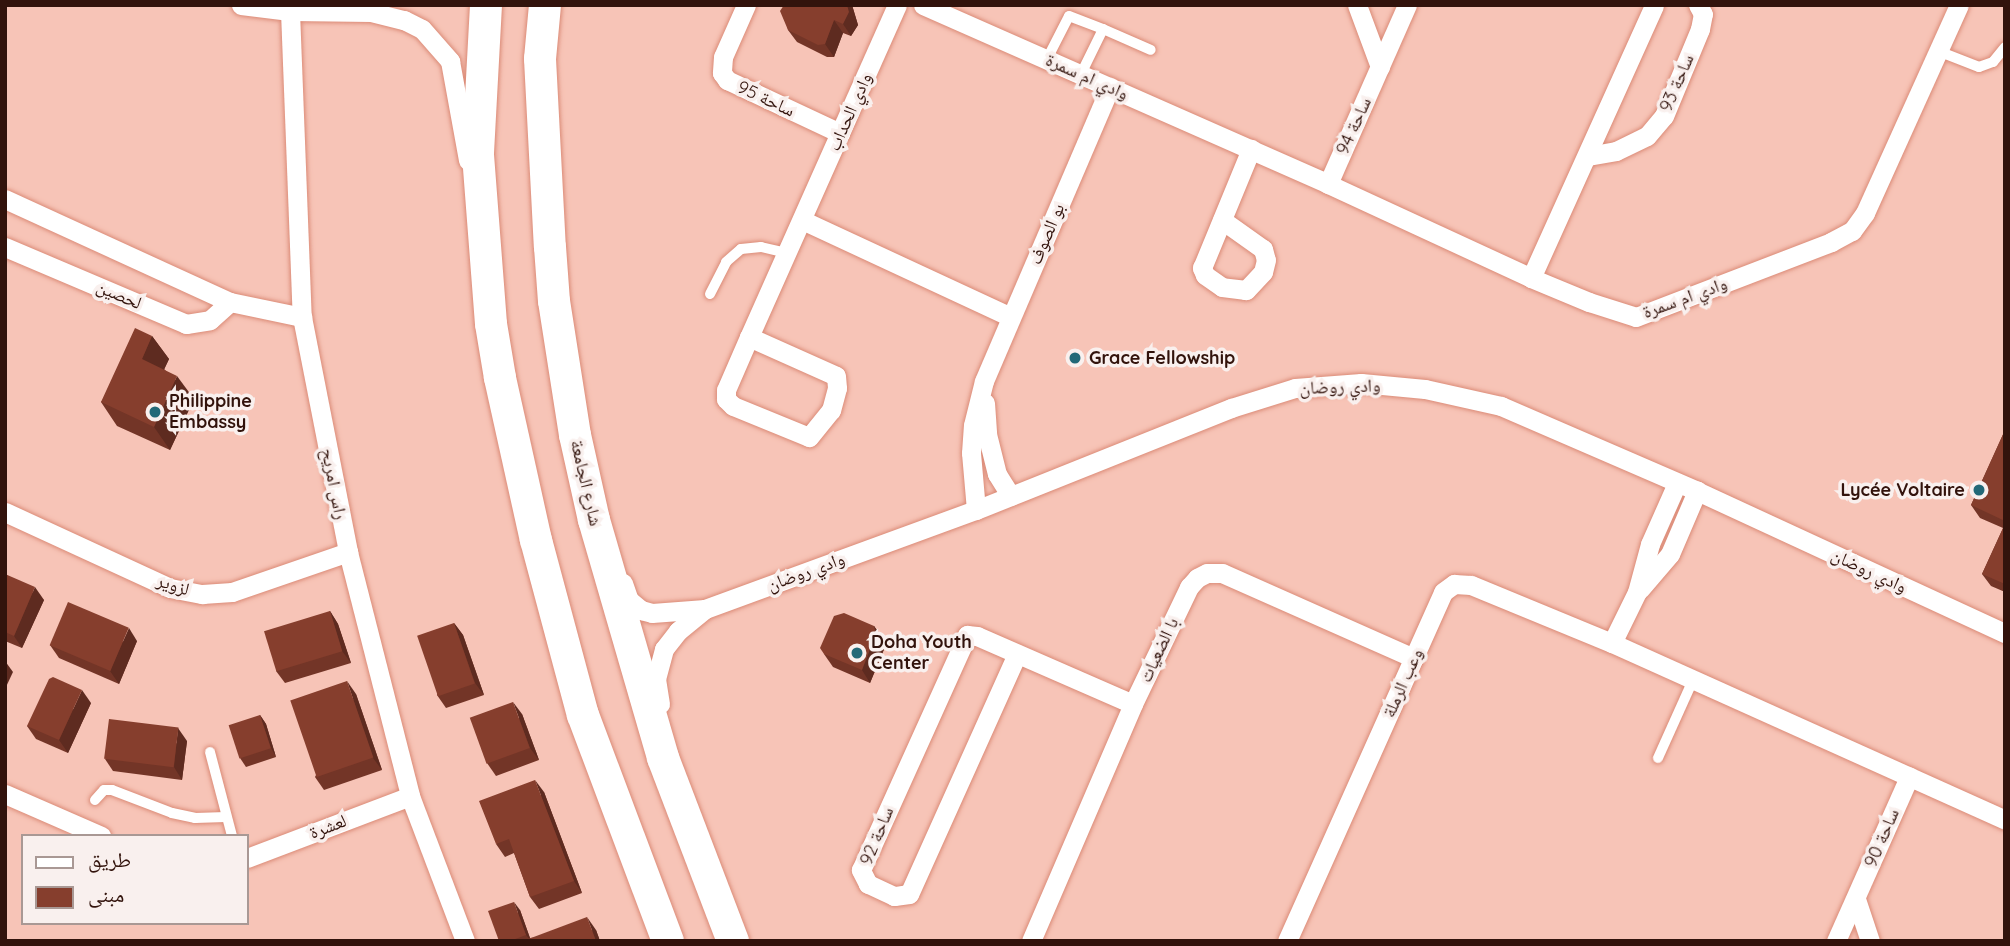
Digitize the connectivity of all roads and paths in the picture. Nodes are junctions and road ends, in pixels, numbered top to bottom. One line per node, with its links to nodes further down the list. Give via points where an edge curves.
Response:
1 (241, 5): 13 (street)
2 (397, 5): 14 (street)
3 (486, 5): 28 (main road)
4 (545, 5): 45 (main road, شارع الجامعة, via 540,59 554,301)
5 (746, 5): 23 (street, ساحة 95, via 723,57 722,73 727,80)
6 (897, 5): 23 (street, وادي الحداب)
7 (923, 5): 19 (street, وادي ام سمرة)
8 (1357, 5): 20 (street)
9 (1407, 5): 20 (street, ساحة 94)
10 (1654, 5): 25 (street)
11 (1698, 5): 25 (street, ساحة 93, via 1703,14 1700,29 1664,116 1647,136 1616,151)
12 (1959, 5): 18 (street, وادي ام سمرة)
13 (290, 11): 14 (street); 36 (street, راس امريح)
14 (372, 12): 28 (street, via 422,29 450,61 474,193)
15 (1103, 29): 17 (lane); 19 (lane, via 1069,16); 21 (lane)
16 (2005, 47): 18 (lane, via 1993,62 1979,67)
17 (1151, 50)
18 (1938, 51): 33 (street, وادي ام سمرة, via 1865,213 1852,231 1636,317)
19 (1047, 59): 21 (street, وادي ام سمرة)
20 (1380, 68): 26 (street, ساحة 94)
21 (1082, 74): 22 (street, وادي ام سمرة)
22 (1110, 87): 24 (street, وادي ام سمرة); 37 (street, بو الصوف)
23 (840, 133): 29 (street, وادي الحداب)
24 (1251, 149): 26 (street, وادي ام سمرة); 30 (street)
25 (1588, 156): 33 (street)
26 (1328, 184): 33 (street, وادي ام سمرة)
27 (5, 199): 35 (street)
28 (480, 204): 69 (main road, via 491,324 536,540 583,715)
29 (802, 220): 32 (street, وادي الحداب); 37 (street)
30 (1222, 220)
31 (5, 247): 35 (street, لحصين, via 186,324 210,320)
32 (787, 253): 34 (lane, via 761,247 741,249 726,262); 38 (street, وادي الحداب)
33 (1531, 278)
34 (710, 294)
35 (230, 302): 36 (street)
36 (302, 317): 46 (street, راس امريح)
37 (1012, 317): 39 (street, بو الصوف)
38 (749, 337): 38 (street, وادي الحداب, via 726,399 809,437 831,410 836,376)
39 (984, 381): 42 (street, بو الصوف, via 987,434 998,474); 43 (street, بو الصوف, via 971,453)
40 (1677, 483): 41 (street, وادي روضان); 42 (street, وادي روضان, via 1501,406 1425,389 1361,383 1295,388 1231,408); 47 (street, via 1650,544)
41 (1698, 491): 47 (street, via 1670,554); 49 (street, وادي روضان)
42 (1011, 496): 43 (street, وادي روضان)
43 (976, 510): 48 (street, وادي روضان)
44 (5, 512): 46 (street, لزوير, via 170,588 202,594 232,592)
45 (594, 520): 48 (street, وادي روضان, via 612,552 629,600 641,610); 56 (main road, شارع الجامعة)
46 (348, 552): 60 (street, راس امريح)
47 (1637, 592): 50 (street)
48 (705, 609): 56 (street, وادي روضان, via 670,640 658,664)
49 (2005, 634)
50 (1612, 643): 52 (street, وعب الرملة, via 1471,585 1454,584 1443,592); 53 (street, وعب الرملة)
51 (1017, 654): 51 (street, ساحة 92, via 977,636 967,635 961,643 861,870 868,884 894,896 909,894); 54 (street, ساحة 92)
52 (1414, 658): 54 (street, با الضعيات, via 1222,573 1208,573 1189,587); 72 (street, وعب الرملة)
53 (1693, 680): 57 (lane); 58 (street, وعب الرملة)
54 (1133, 704): 71 (street, با الضعيات)
55 (209, 752): 62 (lane)
56 (663, 758): 70 (main road, شارع الجامعة)
57 (1658, 758)
58 (1909, 777): 63 (street, وعب الرملة); 67 (street, ساحة 90)
59 (5, 793): 64 (street)
60 (410, 796): 66 (street, لعشرة); 68 (street, راس امريح)
61 (95, 800): 62 (lane, via 98,794 112,790 172,813)
62 (226, 817): 65 (lane)
63 (2005, 820)
64 (97, 834)
65 (231, 834)
66 (248, 858)
67 (1856, 899): 73 (street, ساحة 90); 74 (street)
68 (465, 941)
69 (667, 941)
70 (733, 941)
71 (1031, 941)
72 (1287, 941)
73 (1836, 941)
74 (1870, 941)

